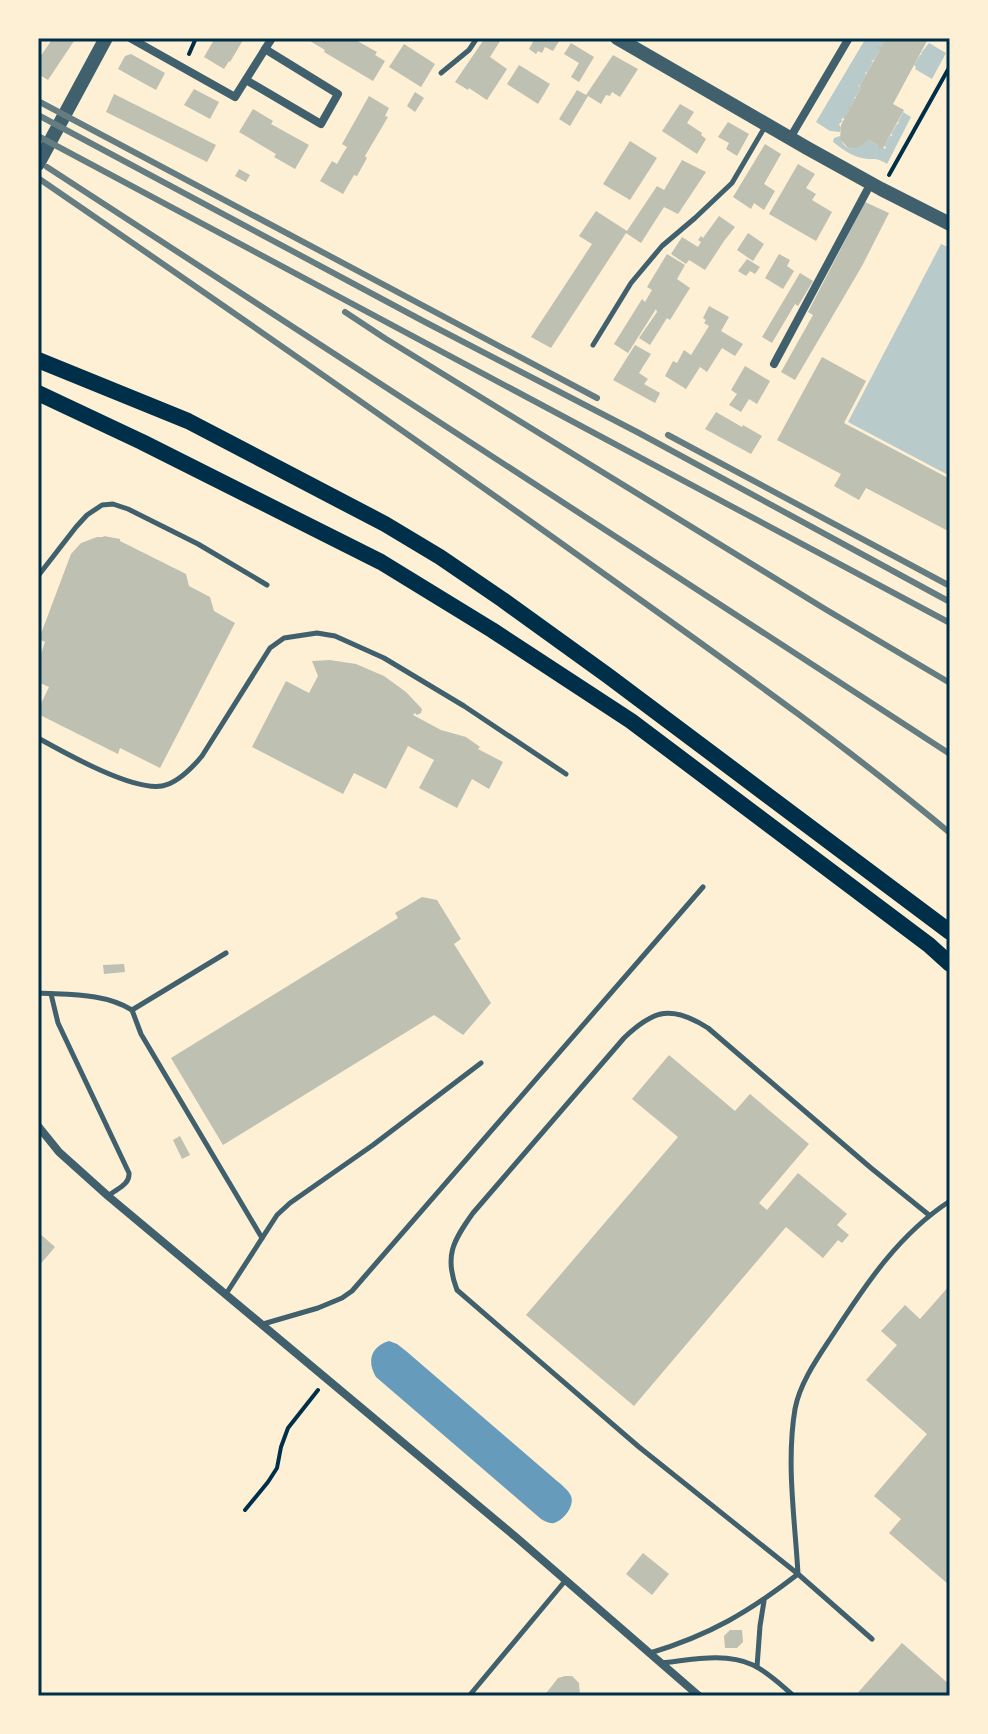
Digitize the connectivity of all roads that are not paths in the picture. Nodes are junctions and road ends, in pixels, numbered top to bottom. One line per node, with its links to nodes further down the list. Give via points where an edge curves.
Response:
1 (106, 38): 13 (street)
2 (130, 38): 10 (street, via 235,97)
3 (272, 38): 8 (street)
4 (477, 38): 9 (lane)
5 (617, 38): 7 (street)
6 (849, 38): 12 (street)
7 (638, 43): 11 (street)
8 (265, 49): 10 (street); 10 (street, via 338,94 321,124)
9 (441, 73)
10 (246, 80)
11 (766, 124): 12 (street); 16 (lane, via 732,183 662,246 631,283)
12 (790, 138): 14 (street)
13 (38, 164)
14 (871, 183): 15 (street); 18 (street)
15 (950, 224)
16 (593, 345)
17 (38, 360): 25 (main road, via 188,421 440,557 632,693)
18 (774, 364)
19 (38, 393): 27 (main road, via 381,562 492,630 631,721)
20 (38, 576): 21 (lane, via 87,515 113,504 198,544)
21 (267, 585)
22 (38, 738): 23 (lane, via 128,780 162,786 202,756 270,648 284,638 317,633 384,658)
23 (566, 774)
24 (703, 887): 38 (lane, via 352,1291)
25 (950, 932)
26 (226, 953): 30 (lane)
27 (950, 964)
28 (38, 993): 29 (lane)
29 (51, 994): 30 (lane, via 96,996); 33 (lane, via 58,1023 129,1173 126,1184)
30 (132, 1010): 36 (lane, via 141,1034)
31 (481, 1063): 36 (lane, via 290,1203)
32 (38, 1126): 33 (street)
33 (108, 1196): 37 (street)
34 (950, 1201): 35 (lane)
35 (929, 1215): 39 (lane, via 864,1287 811,1368 796,1405 790,1445); 39 (lane, via 708,1028 673,1013 640,1023 624,1038 473,1213 451,1250 457,1290 639,1447)
36 (262, 1238): 37 (lane)
37 (226, 1295): 38 (street)
38 (262, 1325): 40 (street)
39 (798, 1574): 41 (lane); 42 (lane)
40 (566, 1580): 43 (street); 46 (lane)
41 (764, 1600): 43 (lane, via 699,1637); 45 (lane)
42 (872, 1639)
43 (650, 1653): 44 (street)
44 (661, 1663): 45 (lane, via 724,1659); 47 (street)
45 (757, 1667): 48 (lane)
46 (469, 1696)
47 (699, 1696)
48 (794, 1696)

